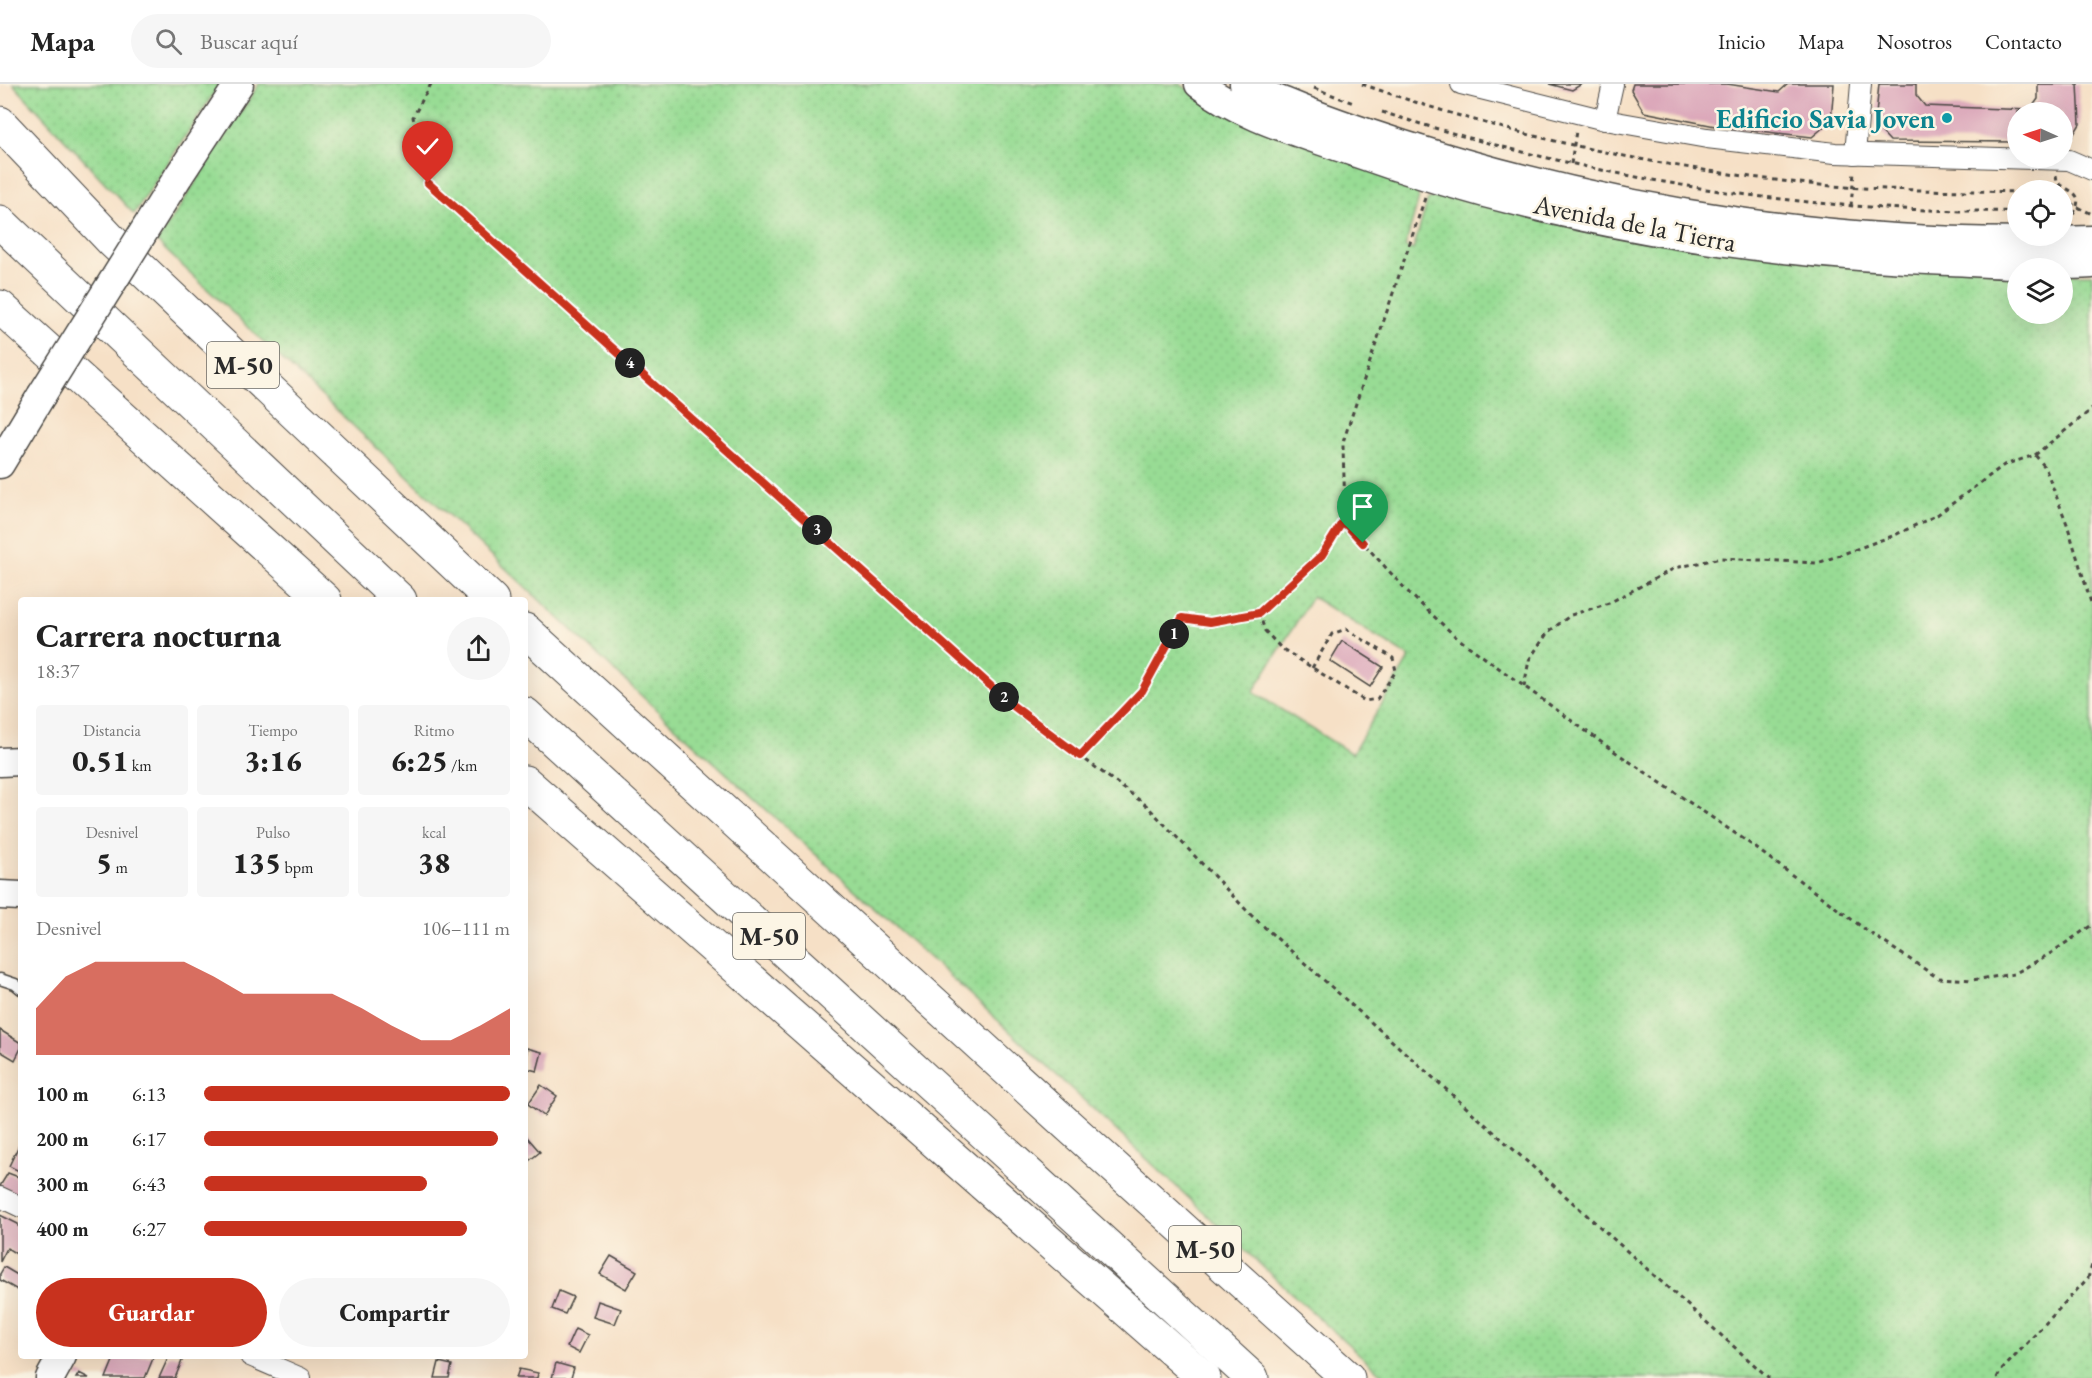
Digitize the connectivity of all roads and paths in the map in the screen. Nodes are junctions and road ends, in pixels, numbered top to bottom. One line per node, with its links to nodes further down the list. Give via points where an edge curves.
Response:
1 (239, 84): 39 (street, bridge)
2 (431, 84): 50 (path, via 413,117 428,183 1012,705)
3 (1199, 84): 24 (street, Avenida de la Tierra, via 1240,108 1290,129)
4 (1244, 84): 34 (street, Avenida de la Tierra, via 1374,136 1438,156 1580,194 1682,213 1762,225 1928,239)
5 (1362, 84): 15 (path, via 1498,128)
6 (1461, 84): 12 (street)
7 (1613, 84): 13 (street)
8 (1861, 84): 16 (street)
9 (1314, 88): 10 (path)
10 (1366, 107)
11 (1376, 111): 20 (path)
12 (1580, 115): 13 (street); 15 (path)
13 (1605, 120): 16 (street, via 1707,138)
14 (0, 123): 43 (highway, M-50, via 112,241)
15 (1573, 146): 20 (path); 25 (path, via 1708,171)
16 (1856, 154): 18 (street); 25 (path)
17 (2092, 154): 19 (street)
18 (2007, 158)
19 (2073, 158)
20 (1571, 164): 28 (path, via 1696,188)
21 (2073, 164): 23 (street)
22 (2060, 168): 29 (path, via 2057,182 2074,191)
23 (2092, 170)
24 (1431, 177): 35 (street, Avenida de la Tierra, via 1576,216 1761,247 1926,260); 40 (path, via 1343,442)
25 (1853, 186): 26 (path); 28 (path)
26 (2007, 192)
27 (2073, 204): 29 (path)
28 (1851, 206): 30 (path)
29 (2078, 206): 31 (path); 32 (path)
30 (2007, 211)
31 (2092, 214)
32 (2073, 215)
33 (0, 222): 42 (highway, M-50)
34 (2092, 240)
35 (2092, 264)
36 (0, 307): 41 (highway)
37 (2092, 409): 38 (path)
38 (2035, 454): 44 (path, via 2045,467 2067,525); 48 (path, via 2004,465 1937,515 1818,563 1721,558 1675,568 1610,603 1571,615 1548,632 1529,660)
39 (0, 464)
40 (1343, 521): 45 (path, via 1322,555); 48 (path, via 1456,637)
41 (322, 597)
42 (397, 597)
43 (489, 597)
44 (2092, 606)
45 (1259, 613): 47 (path, via 1265,631 1281,648); 50 (path, via 1210,622 1182,618 1142,691)
46 (528, 633): 68 (highway, M-50)
47 (1312, 668): 47 (path, via 1365,701 1377,699 1396,671 1393,658 1346,629 1332,634)
48 (1524, 687): 56 (path, via 1938,978 1972,980 2014,974)
49 (528, 717): 67 (highway, M-50)
50 (1080, 756): 69 (path, via 1146,805 1251,915)
51 (18, 761): 52 (street)
52 (0, 762)
53 (528, 785): 66 (highway)
54 (0, 895): 55 (street)
55 (18, 896)
56 (2092, 925)
57 (0, 979): 58 (lane)
58 (18, 986)
59 (0, 1197): 60 (street)
60 (18, 1206)
61 (2092, 1265): 70 (path, via 2088,1278)
62 (60, 1359): 64 (street)
63 (257, 1359): 65 (street)
64 (50, 1378)
65 (301, 1378)
66 (1204, 1378)
67 (1252, 1378)
68 (1348, 1378)
69 (1769, 1378)
70 (1997, 1378)

